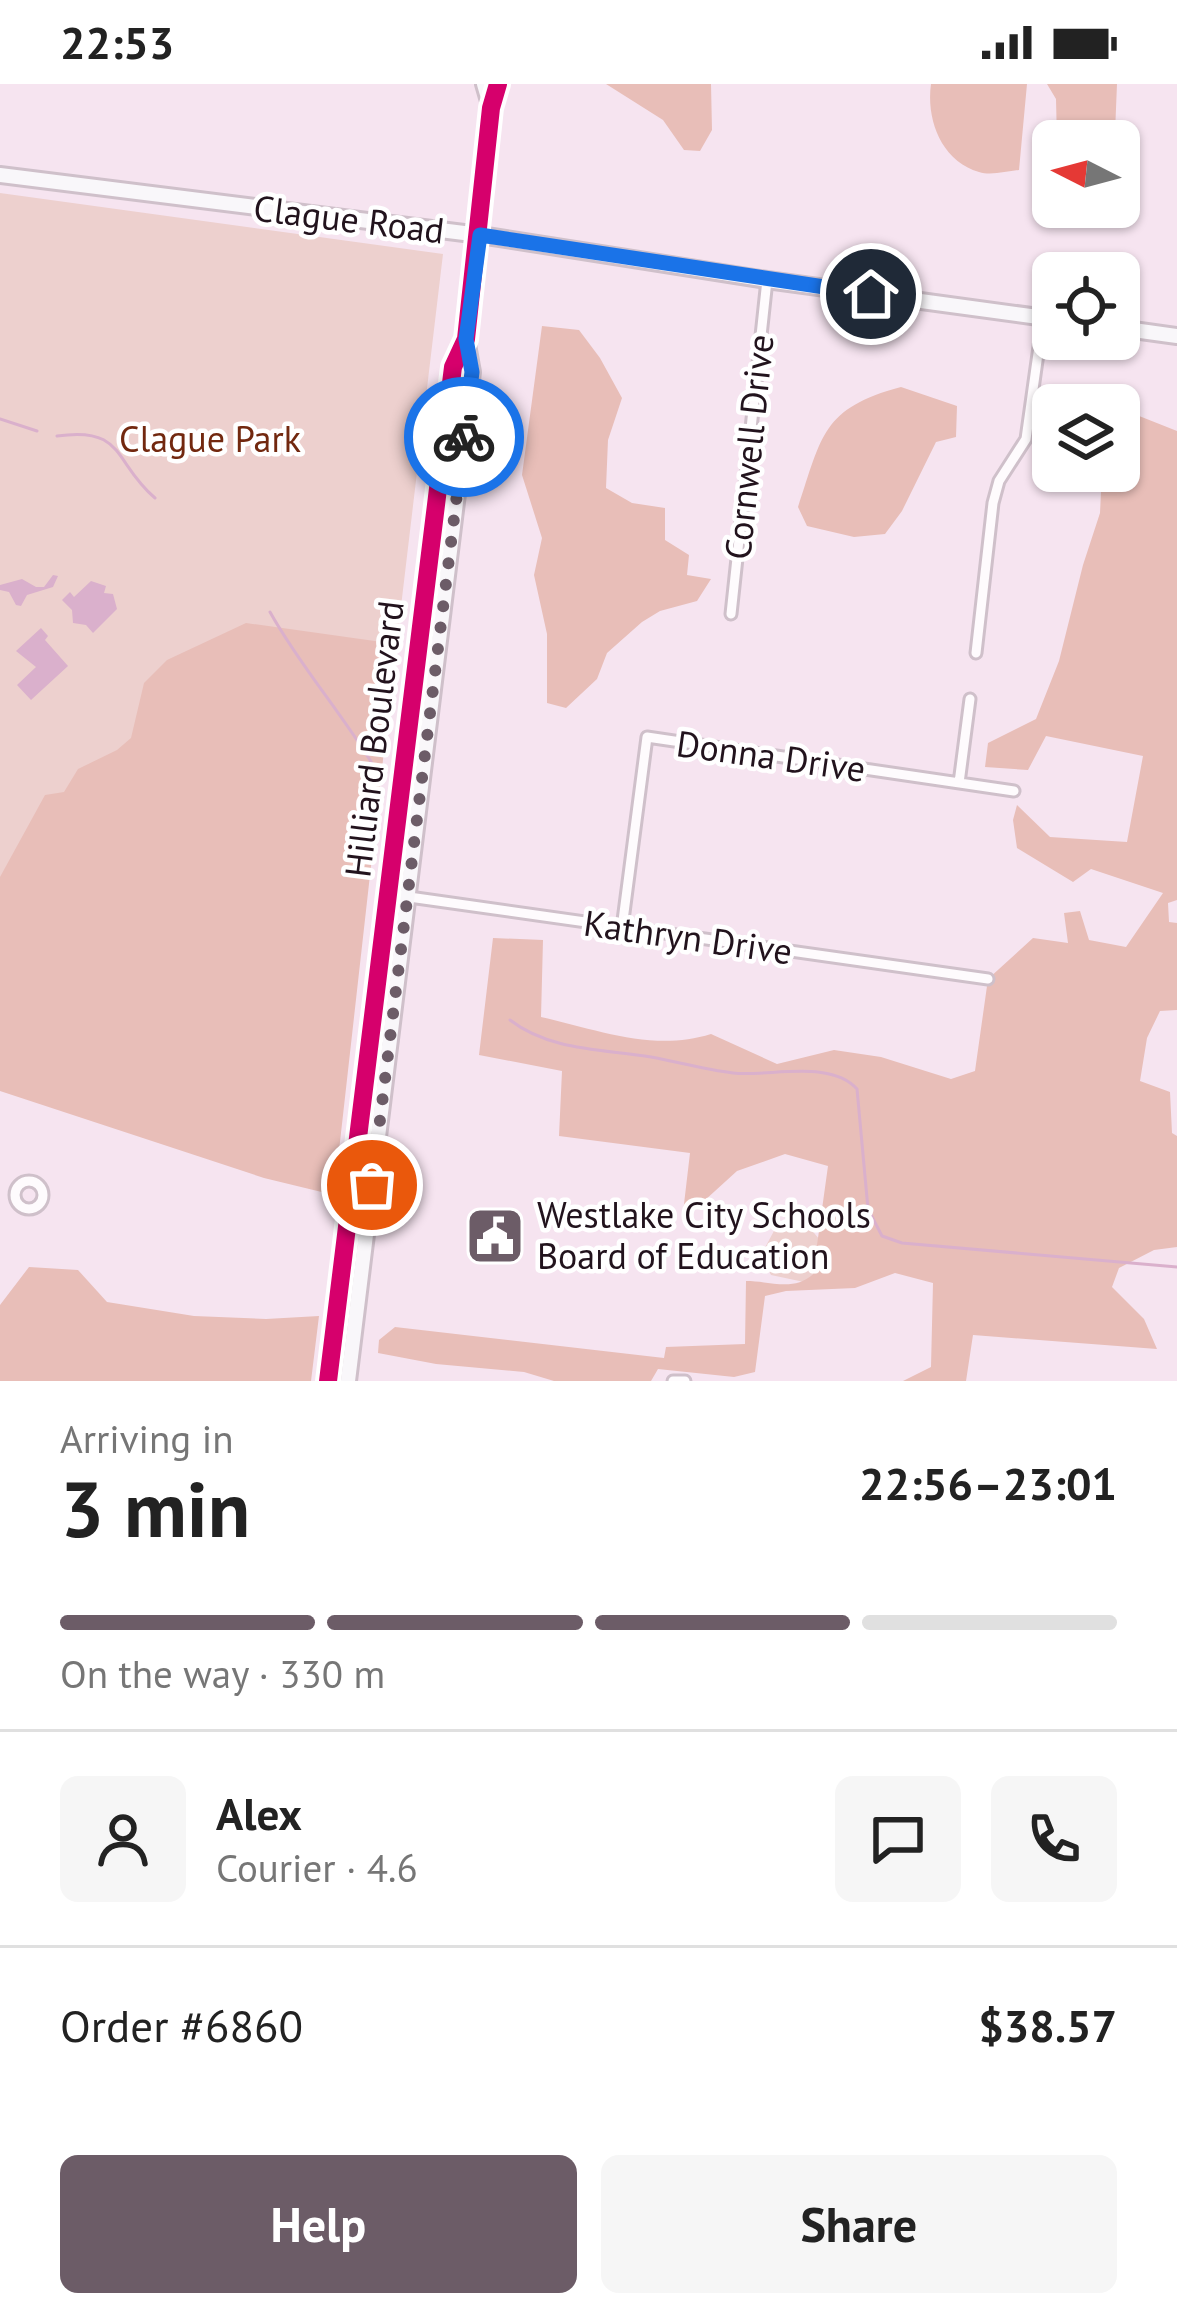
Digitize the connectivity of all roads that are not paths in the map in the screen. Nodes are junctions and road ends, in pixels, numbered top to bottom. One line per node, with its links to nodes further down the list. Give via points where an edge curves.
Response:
1 (484, 84): 3 (main road, Hilliard Boulevard)
2 (498, 84): 3 (main road, Hilliard Boulevard)
3 (491, 108): 5 (main road, Hilliard Boulevard)
4 (0, 175): 5 (main road, Clague Road)
5 (480, 235): 6 (main road, Clague Road); 10 (main road, Hilliard Boulevard)
6 (766, 280): 7 (main road, Clague Road); 12 (street, Cornwell Drive)
7 (1032, 316)
8 (1140, 331): 9 (main road)
9 (1177, 336)
10 (466, 339): 17 (main road, Hilliard Boulevard, via 453,367); 18 (main road, Hilliard Boulevard, via 472,372)
11 (1040, 360): 13 (street, via 1026,440 993,503)
12 (731, 614)
13 (976, 653)
14 (970, 699): 15 (street)
15 (959, 783): 16 (street, Donna Drive); 19 (street, Donna Drive, via 647,737)
16 (1014, 791)
17 (388, 894): 18 (street, Kathryn Drive); 23 (main road, Hilliard Boulevard)
18 (407, 897): 19 (street, Kathryn Drive); 24 (main road, Hilliard Boulevard)
19 (622, 928): 20 (street, Kathryn Drive)
20 (988, 979)
21 (16, 1202): 22 (street)
22 (0, 1209)
23 (328, 1381)
24 (348, 1381)
25 (673, 1381): 26 (street)
26 (685, 1381)

